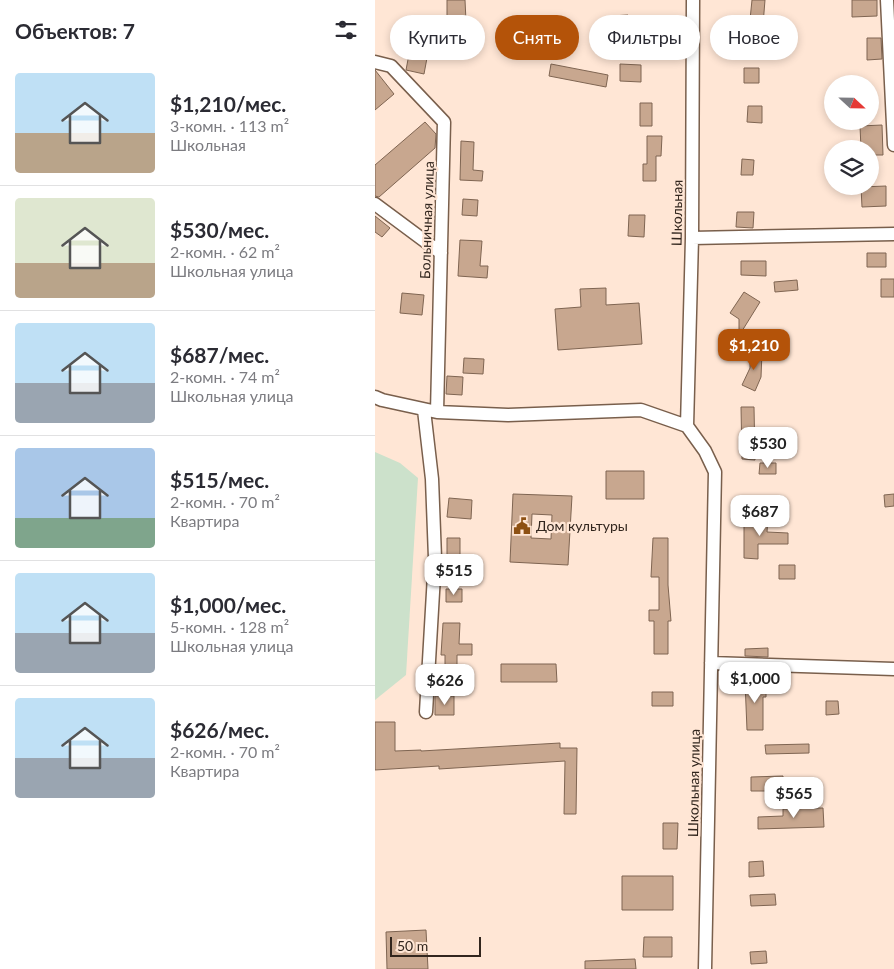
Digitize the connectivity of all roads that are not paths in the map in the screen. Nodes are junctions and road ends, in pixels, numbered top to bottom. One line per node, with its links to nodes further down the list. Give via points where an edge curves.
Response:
1 (693, 0): 7 (street, Школьная)
2 (887, 0): 4 (street)
3 (375, 62): 8 (street, Больничная улица, via 391,66 444,122)
4 (894, 146)
5 (375, 204): 8 (street)
6 (894, 234): 7 (street)
7 (692, 238): 11 (street, Школьная)
8 (441, 253): 10 (street, Больничная улица)
9 (375, 396): 10 (street)
10 (430, 411): 11 (street, via 508,415 641,410); 14 (street, Больничная улица, via 435,558)
11 (687, 426): 12 (street, Школьная улица, via 715,472)
12 (711, 663): 13 (street); 15 (street, Школьная улица)
13 (894, 669)
14 (426, 712)
15 (705, 969)

